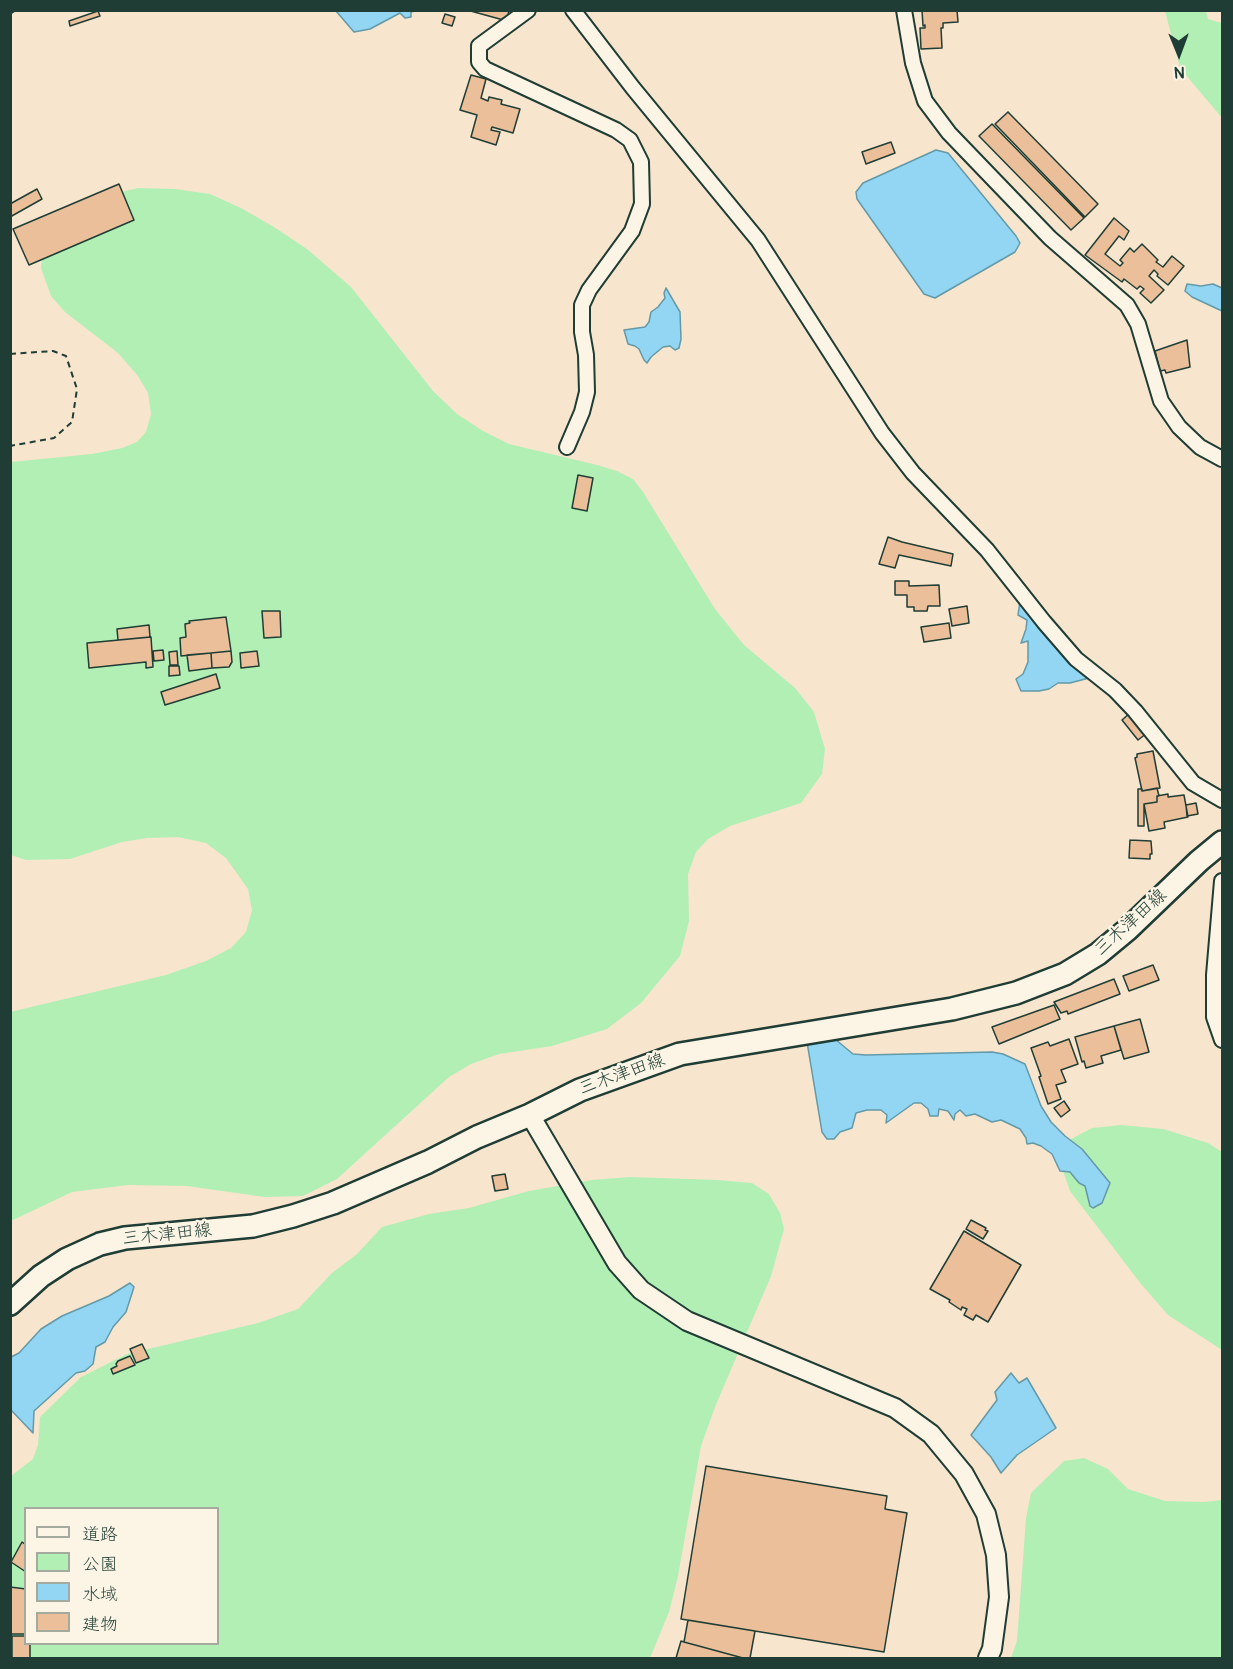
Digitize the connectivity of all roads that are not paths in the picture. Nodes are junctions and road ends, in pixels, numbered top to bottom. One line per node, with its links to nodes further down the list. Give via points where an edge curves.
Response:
1 (528, 10): 4 (street, via 479,46 479,62 485,69 616,130 630,140 641,162 642,204 632,231 582,305 587,392)
2 (573, 10): 6 (street, via 758,240 882,433 913,473 987,550 1077,658 1135,711 1193,783)
3 (904, 10): 5 (street, via 913,63 925,101 949,133 1050,238 1127,305 1138,324 1161,401 1179,427 1200,447)
4 (567, 447)
5 (1222, 459)
6 (1222, 800)
7 (1222, 842): 10 (main road, 三木津田線, via 1127,930 1065,974 1016,993 952,1009 680,1054 580,1090)
8 (1222, 881): 9 (street, via 1214,1017)
9 (1222, 1040)
10 (530, 1115): 11 (main road, 三木津田線, via 333,1203 293,1216 253,1226 125,1238 100,1244 41,1276); 12 (street, via 617,1263 641,1290 687,1321 895,1408 931,1434 964,1474 986,1514 994,1545 999,1597)
11 (10, 1304)
12 (988, 1659)

